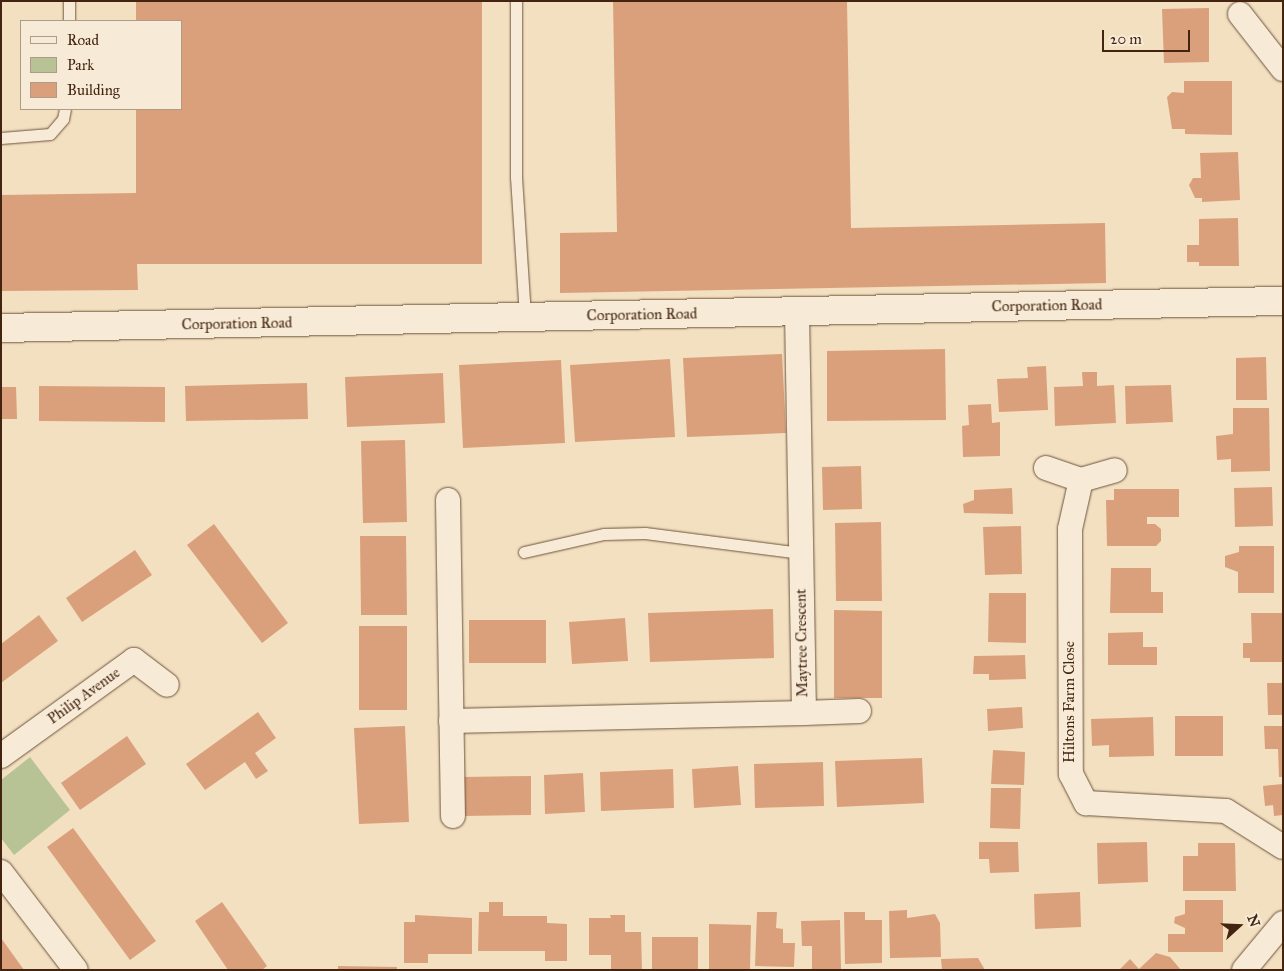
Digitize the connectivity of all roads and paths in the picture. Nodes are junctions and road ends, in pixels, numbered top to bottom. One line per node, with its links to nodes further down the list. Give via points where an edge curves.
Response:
1 (70, 1): 4 (lane)
2 (516, 1): 10 (lane, via 516,177)
3 (1240, 14): 5 (street)
4 (69, 20)
5 (1283, 69)
6 (65, 110): 7 (lane, via 63,120 50,134)
7 (1, 138)
8 (1283, 301): 9 (street, Corporation Road)
9 (797, 312): 10 (street, Corporation Road); 17 (street, Maytree Crescent)
10 (525, 318): 11 (street, Corporation Road)
11 (1, 328)
12 (1046, 468): 14 (street)
13 (1114, 470): 14 (street)
14 (1081, 480): 24 (street, Hiltons Farm Close, via 1070,529 1071,774 1086,803 1226,811)
15 (448, 500): 21 (street)
16 (524, 552): 17 (lane, via 604,534 645,533)
17 (800, 553): 20 (street, Maytree Crescent)
18 (167, 685): 22 (street, Philip Avenue, via 134,660)
19 (860, 711): 20 (street)
20 (804, 712): 21 (street, Maytree Crescent)
21 (451, 721): 23 (street)
22 (1, 756)
23 (453, 816)
24 (1283, 847)
25 (1, 872): 27 (street)
26 (1283, 923): 28 (street)
27 (76, 970)
28 (1244, 970)

